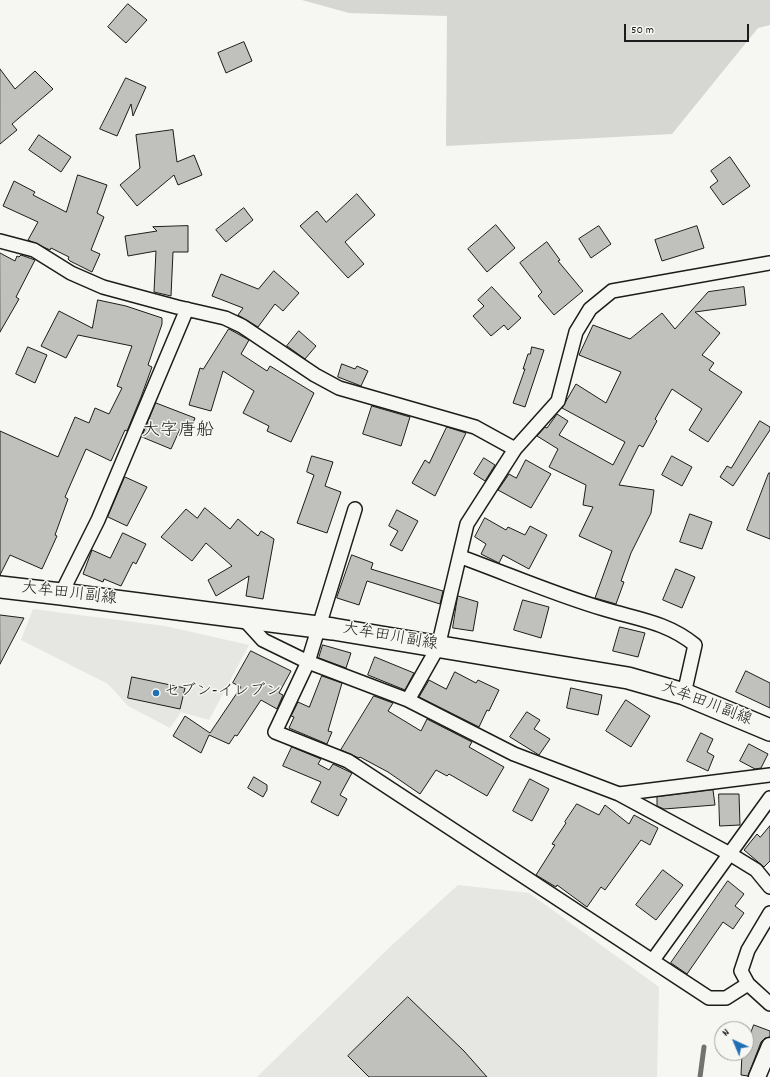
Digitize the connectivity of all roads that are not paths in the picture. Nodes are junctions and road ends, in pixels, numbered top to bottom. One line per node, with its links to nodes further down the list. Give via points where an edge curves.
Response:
1 (0, 241): 3 (street, via 34,250 71,273 103,286)
2 (770, 263): 4 (street, via 612,291 590,309 576,332 558,401)
3 (187, 309): 4 (street, via 225,318 242,326 315,376 339,388 475,427); 8 (street, via 98,520)
4 (515, 449): 6 (street, via 467,524)
5 (355, 509): 10 (street)
6 (460, 557): 11 (street); 13 (street, via 605,610 651,621 683,635 695,645)
7 (0, 587): 8 (main road, 大牟田川副線)
8 (61, 594): 9 (main road, 大牟田川副線)
9 (242, 617): 10 (main road, 大牟田川副線); 12 (street, via 263,640)
10 (319, 627): 11 (main road, 大牟田川副線); 12 (street)
11 (438, 647): 13 (main road, 大牟田川副線, via 628,678); 14 (street)
12 (308, 662): 14 (street); 22 (street, via 275,732 348,760)
13 (684, 694): 15 (main road, 大牟田川副線)
14 (408, 700): 17 (street, via 514,754)
15 (770, 730)
16 (770, 775): 17 (street)
17 (619, 794): 19 (street)
18 (770, 798): 19 (street)
19 (730, 854): 20 (street, via 756,870); 22 (street)
20 (770, 887)
21 (770, 914): 23 (street, via 748,950 741,971)
22 (653, 960): 23 (street, via 710,998 726,998)
23 (748, 984): 24 (street)
24 (770, 1004)
25 (770, 1046): 26 (street)
26 (757, 1077)

